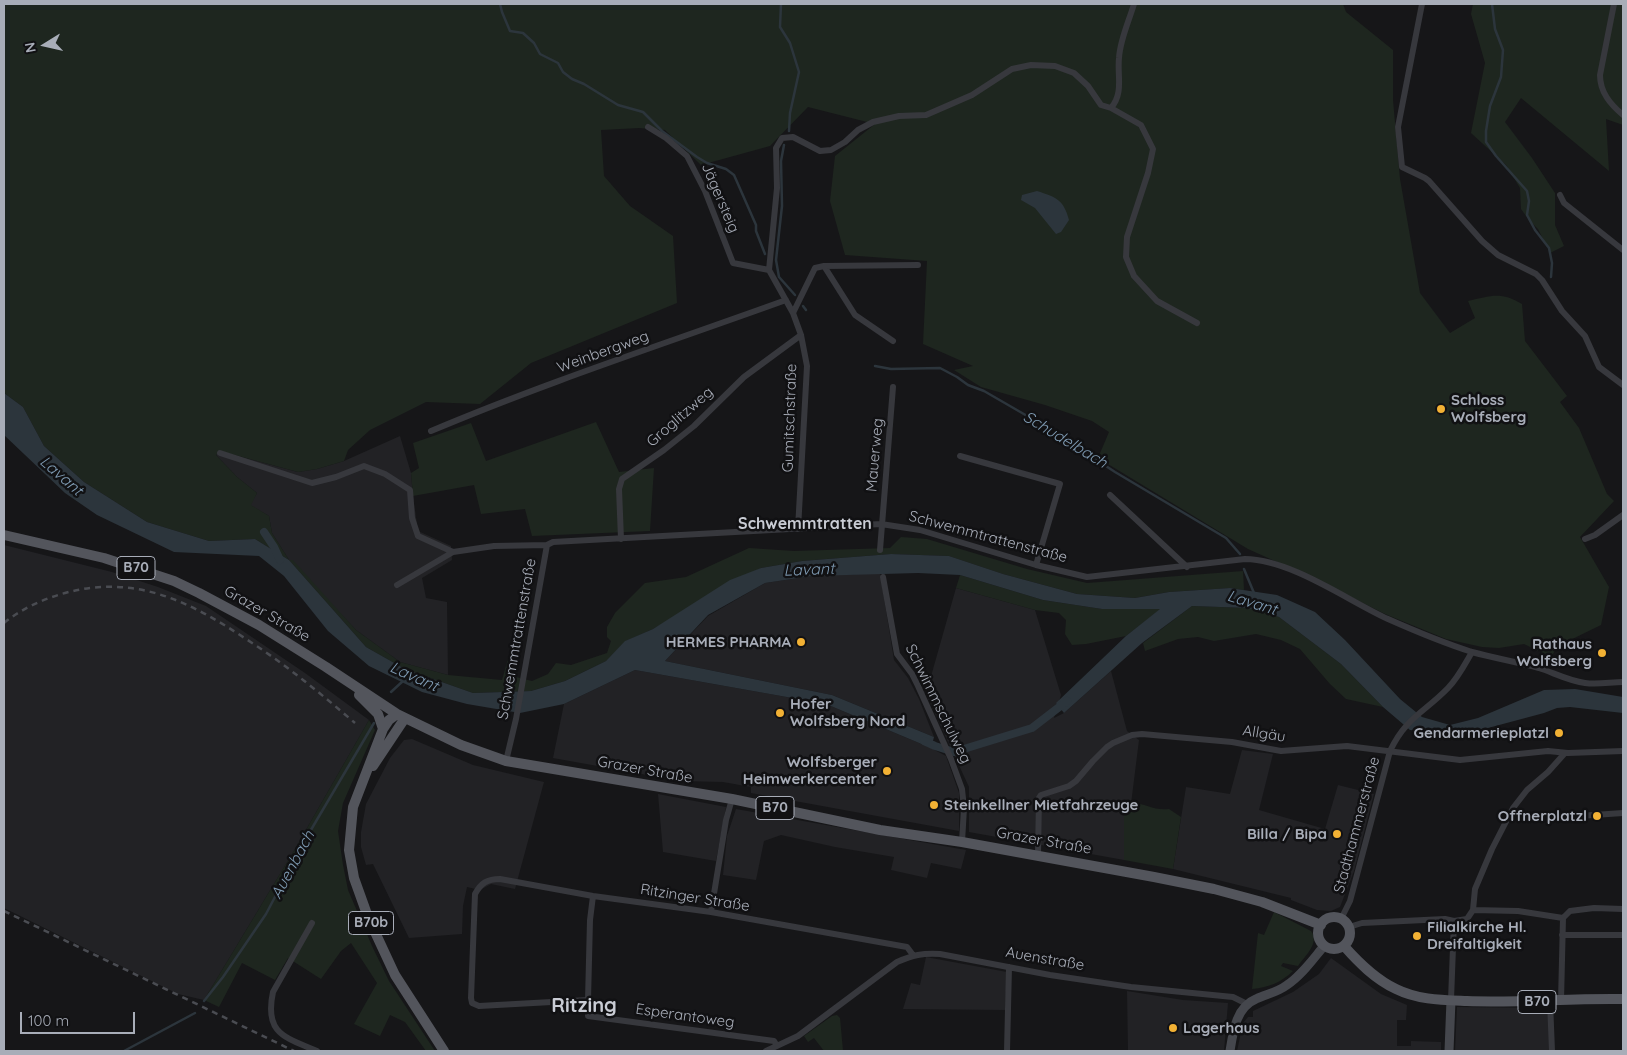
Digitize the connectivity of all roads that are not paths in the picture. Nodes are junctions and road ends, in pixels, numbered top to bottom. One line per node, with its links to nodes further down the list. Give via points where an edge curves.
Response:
1 (1134, 4): 4 (street, via 1119,57 1118,100)
2 (1422, 4): 17 (street, via 1398,127 1402,167 1429,181 1498,255 1536,274 1584,336 1599,367)
3 (1614, 4): 5 (street, via 1600,83 1613,106)
4 (1111, 108): 11 (street, via 1101,105 1074,73 1055,66 1031,65 1012,69 972,95 926,115 899,116 873,122 831,150 820,151 793,137 782,138 776,148 777,188); 14 (street, via 1142,125 1153,149 1127,237 1126,257 1134,276 1157,301)
5 (1623, 115)
6 (648, 127): 11 (street, Jägersteig, via 688,156 733,263)
7 (1560, 195): 8 (street, via 1564,203)
8 (1623, 250)
9 (918, 265): 10 (street)
10 (824, 266): 13 (street, via 816,268); 16 (street, via 855,315)
11 (769, 270): 12 (street, Gumitschstraße)
12 (786, 300): 13 (street, Gumitschstraße); 19 (street, Weinbergweg, via 596,367)
13 (792, 313): 15 (street, Gumitschstraße)
14 (1198, 323)
15 (801, 335): 25 (street, Gumitschstraße, via 807,366); 27 (street, Groglitzweg, via 744,377 694,426 622,479 619,490)
16 (893, 340)
17 (1623, 386)
18 (894, 387): 24 (street, Mauerweg)
19 (431, 431)
20 (220, 453): 31 (street, via 312,483 364,466 385,474 410,490 412,518 418,536)
21 (960, 456): 32 (street, via 1060,484)
22 (1110, 495): 33 (street)
23 (1623, 516): 28 (street)
24 (881, 524): 25 (street, Schwemmtrattenstraße); 30 (street); 32 (street, Schwemmtrattenstraße, via 920,530)
25 (798, 529): 27 (street, Schwemmtrattenstraße)
26 (4, 535): 37 (main road, Grazer Straße / B70, via 104,558 174,582 225,605)
27 (621, 539): 29 (street, Schwemmtrattenstraße, via 553,542)
28 (1585, 539)
29 (548, 545): 31 (street, via 494,546); 44 (street, Schwemmtrattenstraße)
30 (880, 550)
31 (453, 552): 35 (street)
32 (1036, 565): 33 (street, Schwemmtrattenstraße, via 1087,577)
33 (1187, 567): 36 (street, Schwemmtrattenstraße, via 1246,559 1274,563 1387,618)
34 (883, 577): 49 (street, Schwimmschulweg, via 896,654 912,674 962,789)
35 (397, 585)
36 (1472, 652): 38 (street, Schwemmtrattenstraße, via 1588,684); 41 (street, Stadthammerstraße, via 1450,686 1412,719)
37 (345, 680): 39 (main road, Grazer Straße / B70); 40 (main road, via 378,714)
38 (1623, 682)
39 (401, 716): 40 (main road, B70b, via 389,720); 44 (main road, Grazer Straße / B70, via 461,745); 45 (main road, B70b)
40 (383, 730): 45 (main road, B70b)
41 (1390, 751): 43 (street, Allgäu, via 1460,760 1548,751); 50 (street, Allgäu, via 1347,746 1281,751 1232,742 1132,735 1106,747 1070,786 1041,795); 58 (street, Stadthammerstraße)
42 (1623, 752): 43 (street, Allgäu)
43 (1565, 753): 53 (street, via 1513,808 1475,889)
44 (506, 761): 46 (main road, Grazer Straße / B70)
45 (363, 781): 73 (main road, B70b, via 353,807 350,832 349,850 354,878 395,975)
46 (732, 799): 49 (main road, Grazer Straße / B70, via 880,830); 54 (street)
47 (1623, 813): 48 (street)
48 (1579, 816)
49 (962, 842): 50 (main road, Grazer Straße / B70)
50 (1038, 855): 59 (main road, Grazer Straße / B70, via 1214,889 1262,902)
51 (592, 896): 54 (street, Ritzinger Straße); 67 (street); 67 (street, Ritzinger Straße, via 500,879 490,879 479,886 475,894 471,998 472,1003 479,1006)
52 (1623, 909): 55 (street, via 1570,911)
53 (1473, 910): 55 (street, via 1518,910); 56 (street, via 1467,919)
54 (711, 912): 64 (street, Ritzinger Straße, via 907,947)
55 (1563, 918): 60 (street)
56 (1454, 921): 58 (street); 68 (street)
57 (312, 923): 72 (street, via 273,992 272,1010 274,1027 278,1032)
58 (1345, 923): 59 (main road, via 1330,918); 63 (main road, via 1350,937)
59 (1321, 924): 62 (main road, via 1319,936)
60 (1562, 935): 61 (street); 69 (street)
61 (1623, 935)
62 (1324, 946): 63 (main road, via 1334,949); 70 (street, via 1290,983)
63 (1344, 946): 68 (main road, B70, via 1369,972 1397,990 1413,996)
64 (913, 955): 65 (street, Auenstraße, via 940,954); 71 (street, Auenstraße, via 884,971 798,1036)
65 (1009, 967): 70 (street, Auenstraße, via 1131,987 1233,997); 75 (street)
66 (1623, 999): 69 (main road, B70)
67 (588, 1000): 71 (street, Esperantoweg, via 588,1016 774,1041)
68 (1451, 1000): 69 (main road, B70); 77 (street)
69 (1555, 1001): 78 (street)
70 (1247, 1004): 76 (street, via 1238,1018)
71 (778, 1046): 74 (street, Auenstraße)
72 (317, 1051)
73 (444, 1051)
74 (766, 1051)
75 (1007, 1051)
76 (1230, 1051)
77 (1449, 1051)
78 (1552, 1051)

